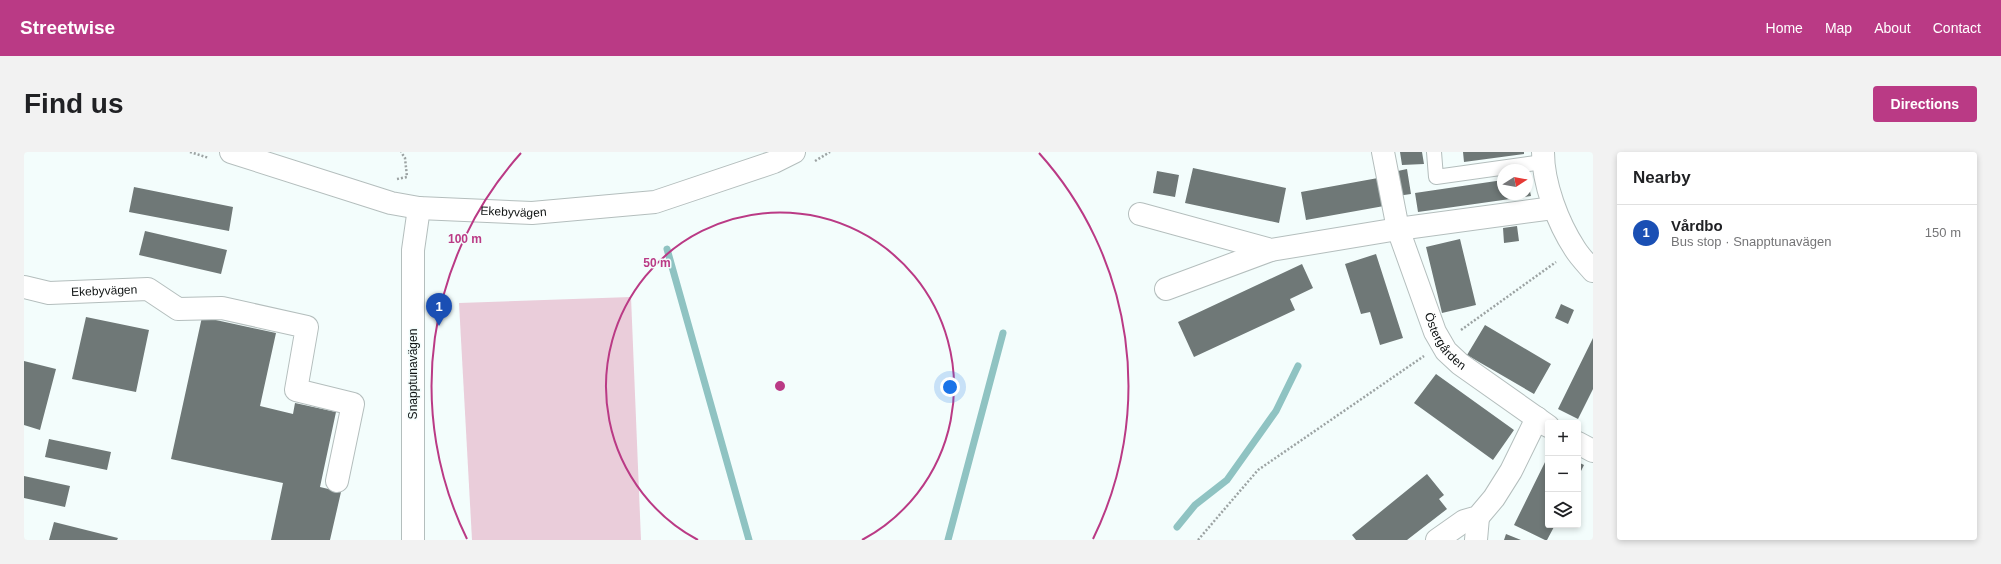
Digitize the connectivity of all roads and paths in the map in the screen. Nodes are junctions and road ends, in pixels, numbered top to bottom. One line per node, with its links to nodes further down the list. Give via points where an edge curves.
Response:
1 (232, 152): 6 (street, Ekebyvägen, via 391,203)
2 (794, 152): 6 (street, Ekebyvägen, via 774,162 655,202 532,213)
3 (1383, 152): 9 (street, Östergården)
4 (1434, 152): 5 (lane, via 1436,176)
5 (1543, 157): 7 (street)
6 (419, 208): 21 (street, Snapptunavägen, via 413,250)
7 (1553, 208): 9 (street); 10 (street)
8 (1140, 214): 11 (street)
9 (1398, 229): 11 (street); 15 (street, Östergården)
10 (1575, 249): 12 (street); 15 (path)
11 (1271, 250): 14 (street)
12 (1593, 271)
13 (24, 287): 19 (street, Ekebyvägen, via 49,293 148,289 178,310 222,308 306,327 296,390 353,404)
14 (1166, 289)
15 (1441, 344): 16 (street, Östergården, via 1460,364); 22 (path, via 1258,470)
16 (1542, 422): 20 (street, Östergården, via 1494,498)
17 (1581, 445): 18 (street)
18 (1593, 451)
19 (337, 481)
20 (1478, 517): 23 (street, via 1455,526); 24 (street)
21 (413, 540)
22 (1198, 540)
23 (1437, 540)
24 (1476, 540)

